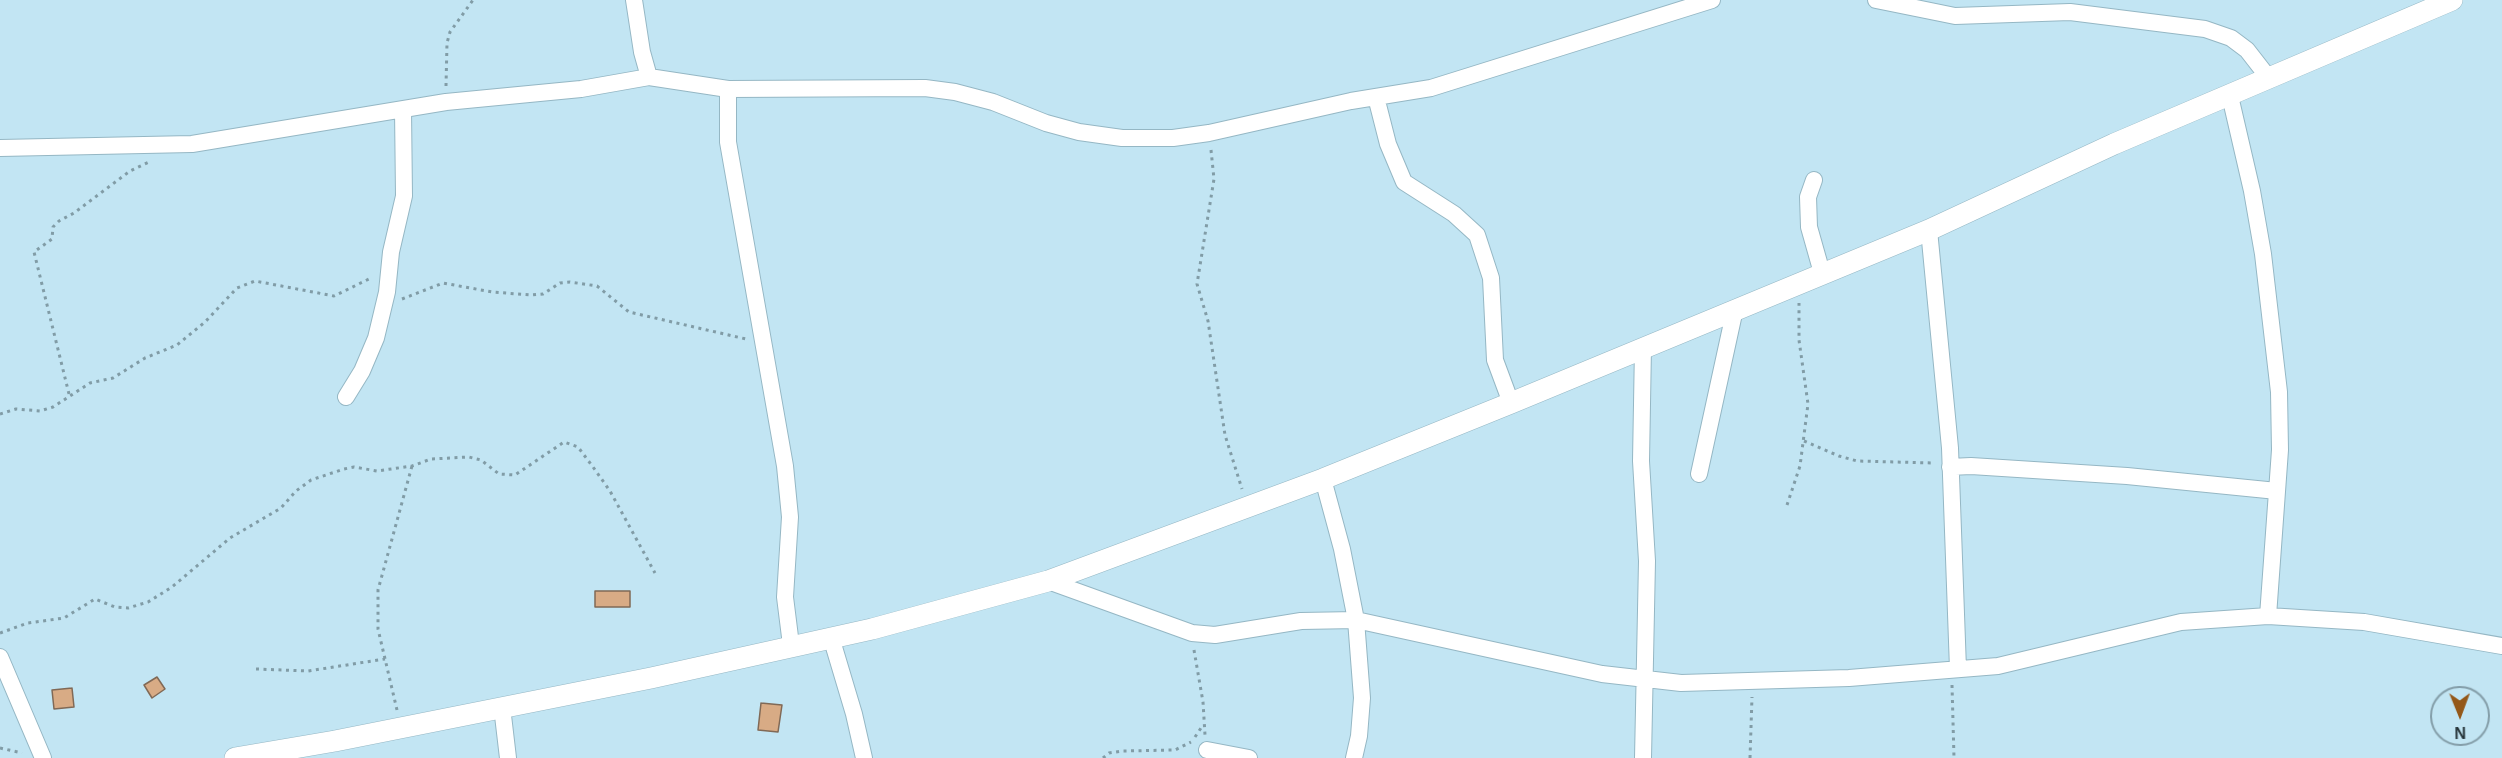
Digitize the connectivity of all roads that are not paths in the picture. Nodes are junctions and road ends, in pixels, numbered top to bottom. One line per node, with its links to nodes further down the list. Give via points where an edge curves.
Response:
1 (634, 0): 5 (street)
2 (1712, 0): 9 (street, via 1431,88)
3 (1876, 0): 6 (street, via 1955,16 2070,12 2205,29 2232,38)
4 (2452, 0): 6 (street)
5 (649, 76): 7 (street); 10 (street, via 581,89)
6 (2268, 77): 8 (street)
7 (728, 89): 9 (street, via 926,88 993,102 1079,132 1122,138 1209,133); 28 (street, via 728,142 785,466 790,517 785,597)
8 (2230, 96): 13 (street, via 2114,144); 22 (street, via 2263,254 2279,392)
9 (1376, 97): 18 (street, via 1388,144 1404,182 1454,214 1477,235 1491,278 1495,360)
10 (403, 110): 11 (street, via 178,146); 17 (street, via 404,196 385,301 376,338)
11 (0, 148)
12 (1814, 180): 14 (street, via 1808,197 1809,227)
13 (1929, 230): 14 (street); 19 (street)
14 (1822, 273): 15 (street)
15 (1735, 309): 16 (street); 20 (street)
16 (1643, 347): 18 (street); 31 (street)
17 (346, 397)
18 (1511, 403): 21 (street)
19 (1950, 465): 22 (street); 30 (street)
20 (1700, 474)
21 (1323, 479): 23 (street); 25 (street)
22 (2277, 491): 24 (street)
23 (1048, 581): 25 (street, via 1191,633 1215,635 1301,621); 26 (street)
24 (2268, 616): 27 (street, via 2364,622); 30 (street, via 2181,622 1998,666)
25 (1356, 620): 31 (street); 39 (street, via 1362,698)
26 (831, 637): 28 (street); 37 (street)
27 (2501, 642)
28 (791, 645): 32 (street)
29 (0, 657): 34 (street)
30 (1955, 669): 31 (street, via 1752,682)
31 (1645, 680): 40 (street)
32 (502, 707): 35 (street); 36 (street)
33 (1208, 750): 38 (street)
34 (37, 757)
35 (235, 758)
36 (508, 758)
37 (864, 758)
38 (1249, 758)
39 (1354, 758)
40 (1643, 758)

